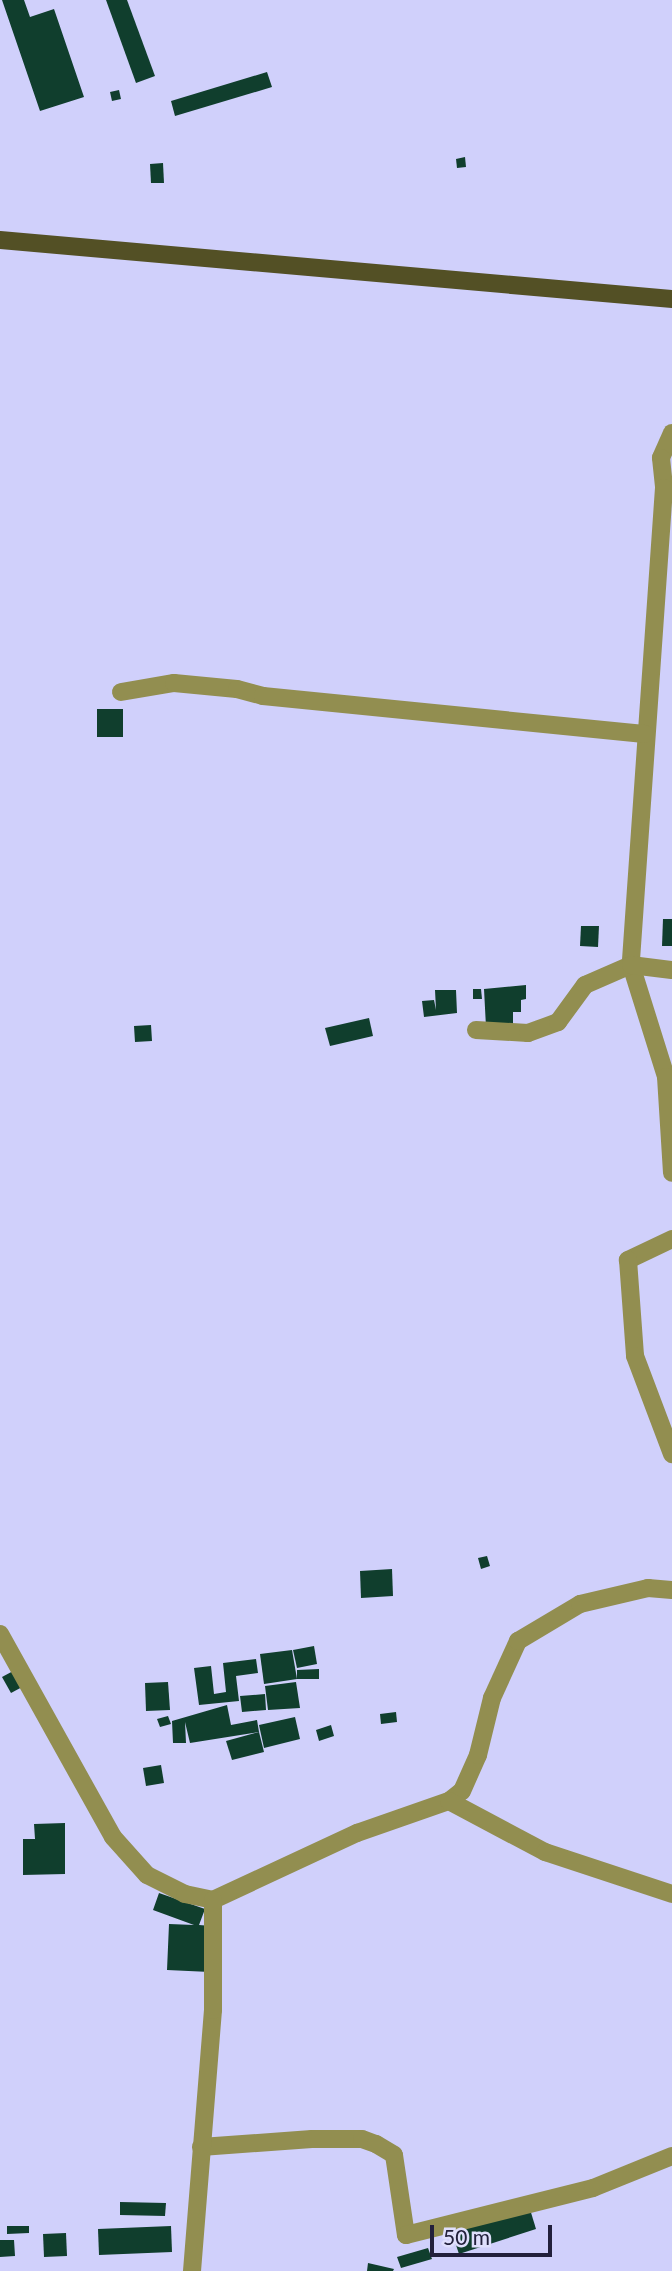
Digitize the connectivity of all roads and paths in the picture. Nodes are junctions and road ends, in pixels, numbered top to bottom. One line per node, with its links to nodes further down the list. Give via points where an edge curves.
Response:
1 (0, 240): 2 (main road)
2 (672, 299)
3 (672, 433): 5 (street, via 661,458 663,501)
4 (121, 692): 5 (street, via 174,683)
5 (644, 734): 6 (street)
6 (631, 965): 7 (street); 8 (street, via 585,985 558,1023 528,1032); 9 (street, via 666,1077)
7 (672, 970)
8 (476, 1030)
9 (672, 1173)
10 (672, 1239): 11 (street, via 628,1260 635,1356)
11 (672, 1454)
12 (672, 1590): 14 (street, via 648,1588 580,1604 518,1641 492,1698 478,1755 462,1791)
13 (0, 1634): 16 (street, via 113,1838 147,1875 185,1894)
14 (449, 1801): 15 (street, via 545,1852); 16 (street, via 357,1833)
15 (672, 1894)
16 (213, 1900): 17 (street, via 213,2010)
17 (201, 2147): 18 (street, via 312,2139 362,2139 376,2144 394,2155 406,2235 593,2188); 19 (street)
18 (672, 2156)
19 (192, 2271)

